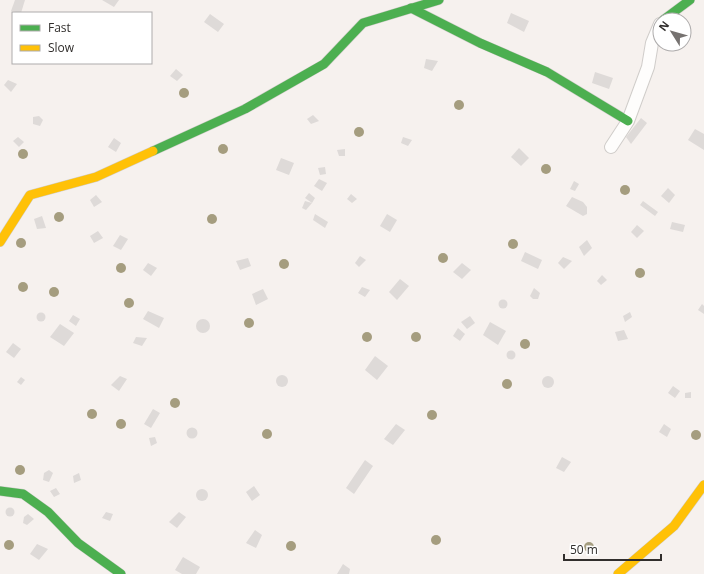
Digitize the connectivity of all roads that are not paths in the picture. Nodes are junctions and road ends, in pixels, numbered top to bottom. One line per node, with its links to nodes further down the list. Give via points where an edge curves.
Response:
1 (439, 0): 3 (street)
2 (690, 0): 4 (street)
3 (411, 8): 6 (street, via 480,44 547,72); 8 (street, via 363,23 324,64 245,109 96,177 30,196)
4 (674, 12)
5 (652, 44): 6 (street, via 648,67)
6 (628, 121): 7 (street)
7 (611, 147)
8 (0, 242)
9 (704, 485): 12 (street, via 674,526)
10 (0, 491): 11 (street, via 23,494 48,512 78,542)
11 (121, 574)
12 (618, 574)

